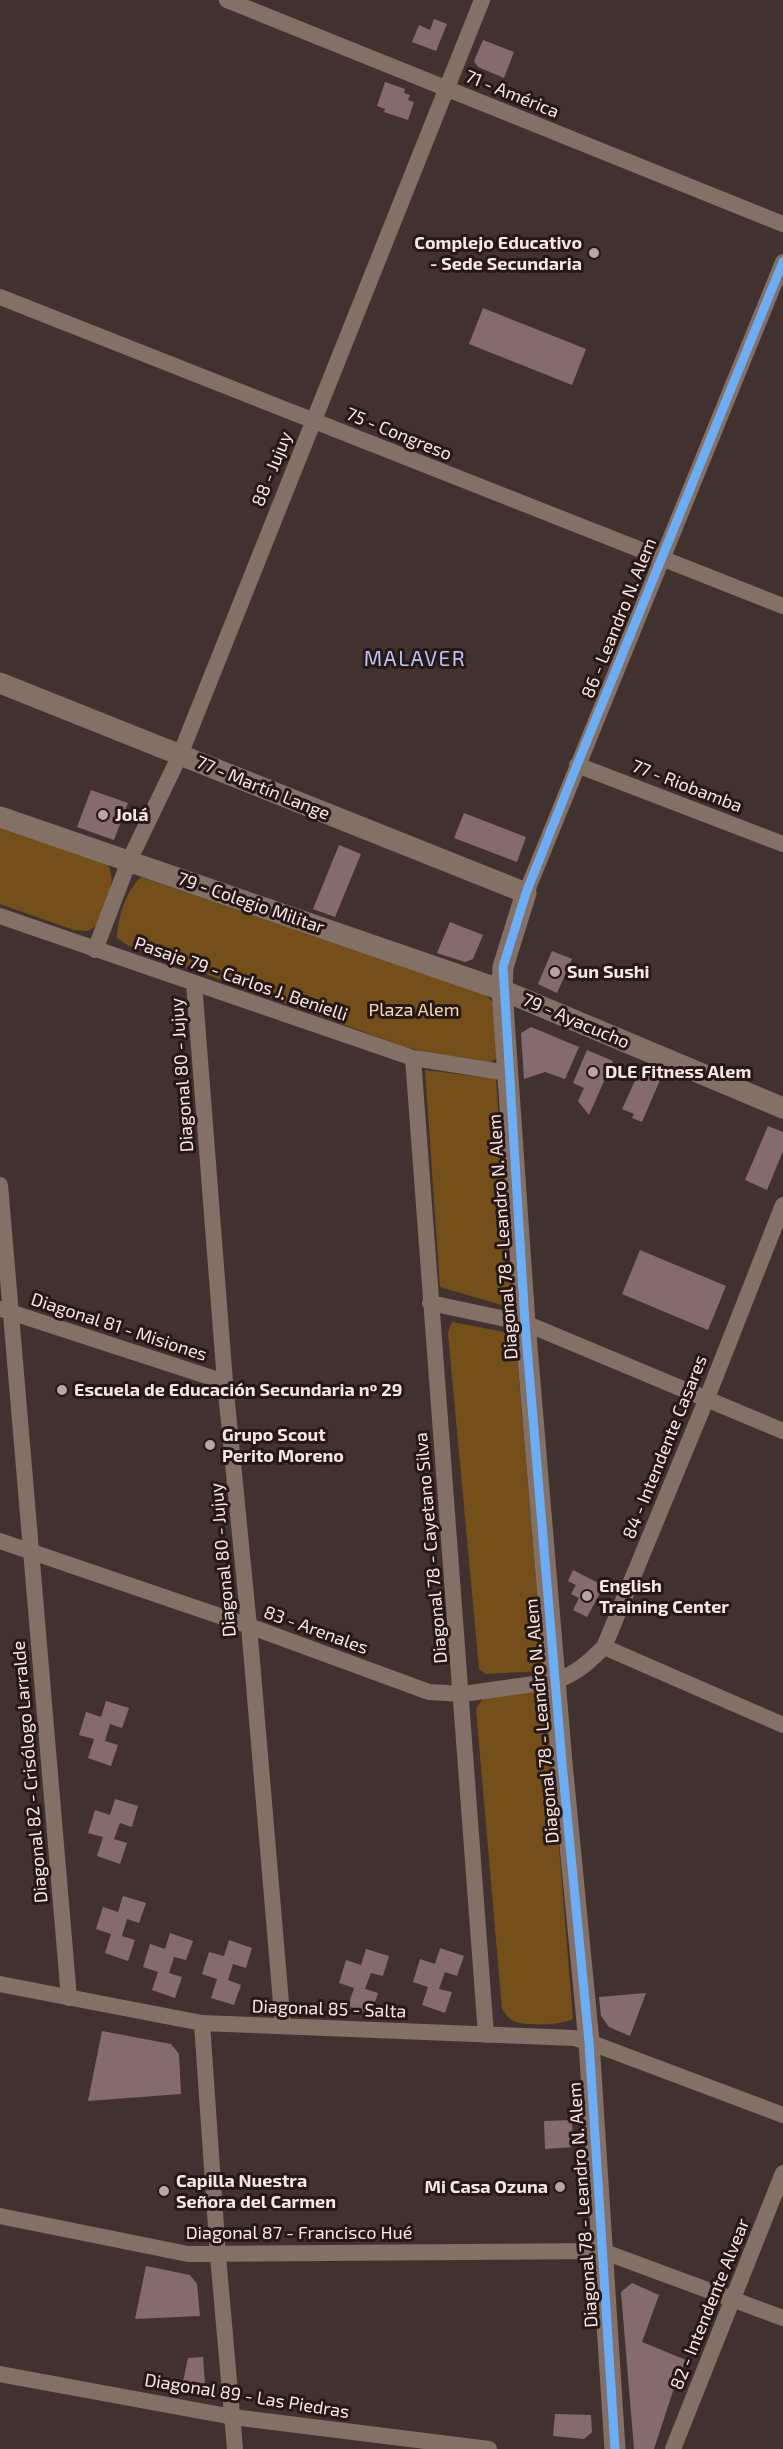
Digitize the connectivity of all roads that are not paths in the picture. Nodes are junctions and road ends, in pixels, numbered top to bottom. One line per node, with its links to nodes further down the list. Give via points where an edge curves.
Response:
1 (226, 0): 3 (street, 71 - América)
2 (482, 0): 3 (street, 88 - Jujuy)
3 (446, 88): 4 (street, 71 - América); 7 (street, 88 - Jujuy)
4 (783, 224)
5 (783, 262): 8 (street, 86 - Leandro N. Alem)
6 (0, 297): 7 (street, 75 - Congreso)
7 (313, 420): 8 (street, 75 - Congreso); 11 (street, 88 - Jujuy)
8 (662, 557): 9 (street, 75 - Congreso); 12 (street, 86 - Leandro N. Alem)
9 (783, 606)
10 (0, 682): 11 (street, 77 - Martín Lange)
11 (180, 755): 15 (street, 88 - Jujuy); 16 (street, 77 - Martín Lange)
12 (577, 765): 14 (street, 77 - Riobamba); 16 (street, 86 - Leandro N. Alem)
13 (0, 817): 15 (street, 79 - Colegio Militar)
14 (783, 844)
15 (129, 861): 18 (street, 88 - Jujuy); 20 (street, 79 - Colegio Militar)
16 (526, 893): 20 (street, 86 - Leandro N. Alem, via 502,967)
17 (0, 916): 18 (street, Pasaje 79 - Carlos J. Benielli)
18 (95, 950): 19 (street, Pasaje 79 - Carlos J. Benielli)
19 (194, 982): 21 (street, Pasaje 79 - Carlos J. Benielli); 29 (street, Diagonal 80 - Jujuy)
20 (502, 990): 22 (street, Diagonal 78 - Leandro N. Alem); 23 (street, 79 - Ayacucho)
21 (413, 1058): 22 (street, Pasaje 79 - Carlos J. Benielli); 26 (street, Diagonal 78 - Cayetano Silva)
22 (508, 1073): 28 (street, Diagonal 78 - Leandro N. Alem)
23 (783, 1108)
24 (0, 1185): 27 (street, Diagonal 82 - Crisólogo Larralde)
25 (783, 1205): 30 (street, 84 - Intendente Casares)
26 (430, 1303): 28 (street); 37 (street, Diagonal 78 - Cayetano Silva)
27 (5, 1310): 29 (street, Diagonal 81 - Misiones); 33 (street, Diagonal 82 - Crisólogo Larralde)
28 (525, 1323): 30 (street); 36 (street, Diagonal 78 - Leandro N. Alem)
29 (225, 1382): 34 (street, Diagonal 80 - Jujuy)
30 (707, 1398): 31 (street); 35 (street, 84 - Intendente Casares)
31 (783, 1431)
32 (0, 1541): 33 (street, 83 - Arenales)
33 (30, 1550): 34 (street, 83 - Arenales); 40 (street, Diagonal 82 - Crisólogo Larralde)
34 (249, 1626): 37 (street, 83 - Arenales, via 429,1692); 42 (street, Diagonal 80 - Jujuy)
35 (604, 1647): 36 (street, 84 - Intendente Casares, via 570,1676); 38 (street)
36 (555, 1681): 37 (street, 83 - Arenales); 44 (street, Diagonal 78 - Leandro N. Alem)
37 (463, 1694): 43 (street, Diagonal 78 - Cayetano Silva)
38 (783, 1725)
39 (0, 1984): 40 (street, Diagonal 85 - Salta)
40 (69, 1998): 41 (street, Diagonal 85 - Salta)
41 (201, 2023): 42 (street, Diagonal 85 - Salta); 49 (street)
42 (283, 2026): 43 (street, Diagonal 85 - Salta)
43 (486, 2035): 44 (street, Diagonal 85 - Salta)
44 (589, 2042): 45 (street, Diagonal 85 - Salta); 48 (street, Diagonal 78 - Leandro N. Alem)
45 (783, 2115)
46 (783, 2174): 50 (street, 82 - Intendente Alvear)
47 (0, 2216): 49 (street, Diagonal 87 - Francisco Hué, via 188,2254)
48 (602, 2251): 49 (street, Diagonal 87 - Francisco Hué); 50 (street); 56 (street, Diagonal 78 - Leandro N. Alem)
49 (218, 2256): 53 (street)
50 (734, 2299): 51 (street); 57 (street, 82 - Intendente Alvear)
51 (783, 2318)
52 (0, 2374): 53 (street, Diagonal 89 - Las Piedras)
53 (233, 2417): 54 (street); 55 (street, Diagonal 89 - Las Piedras)
54 (235, 2449)
55 (489, 2449)
56 (615, 2449)
57 (673, 2449)

